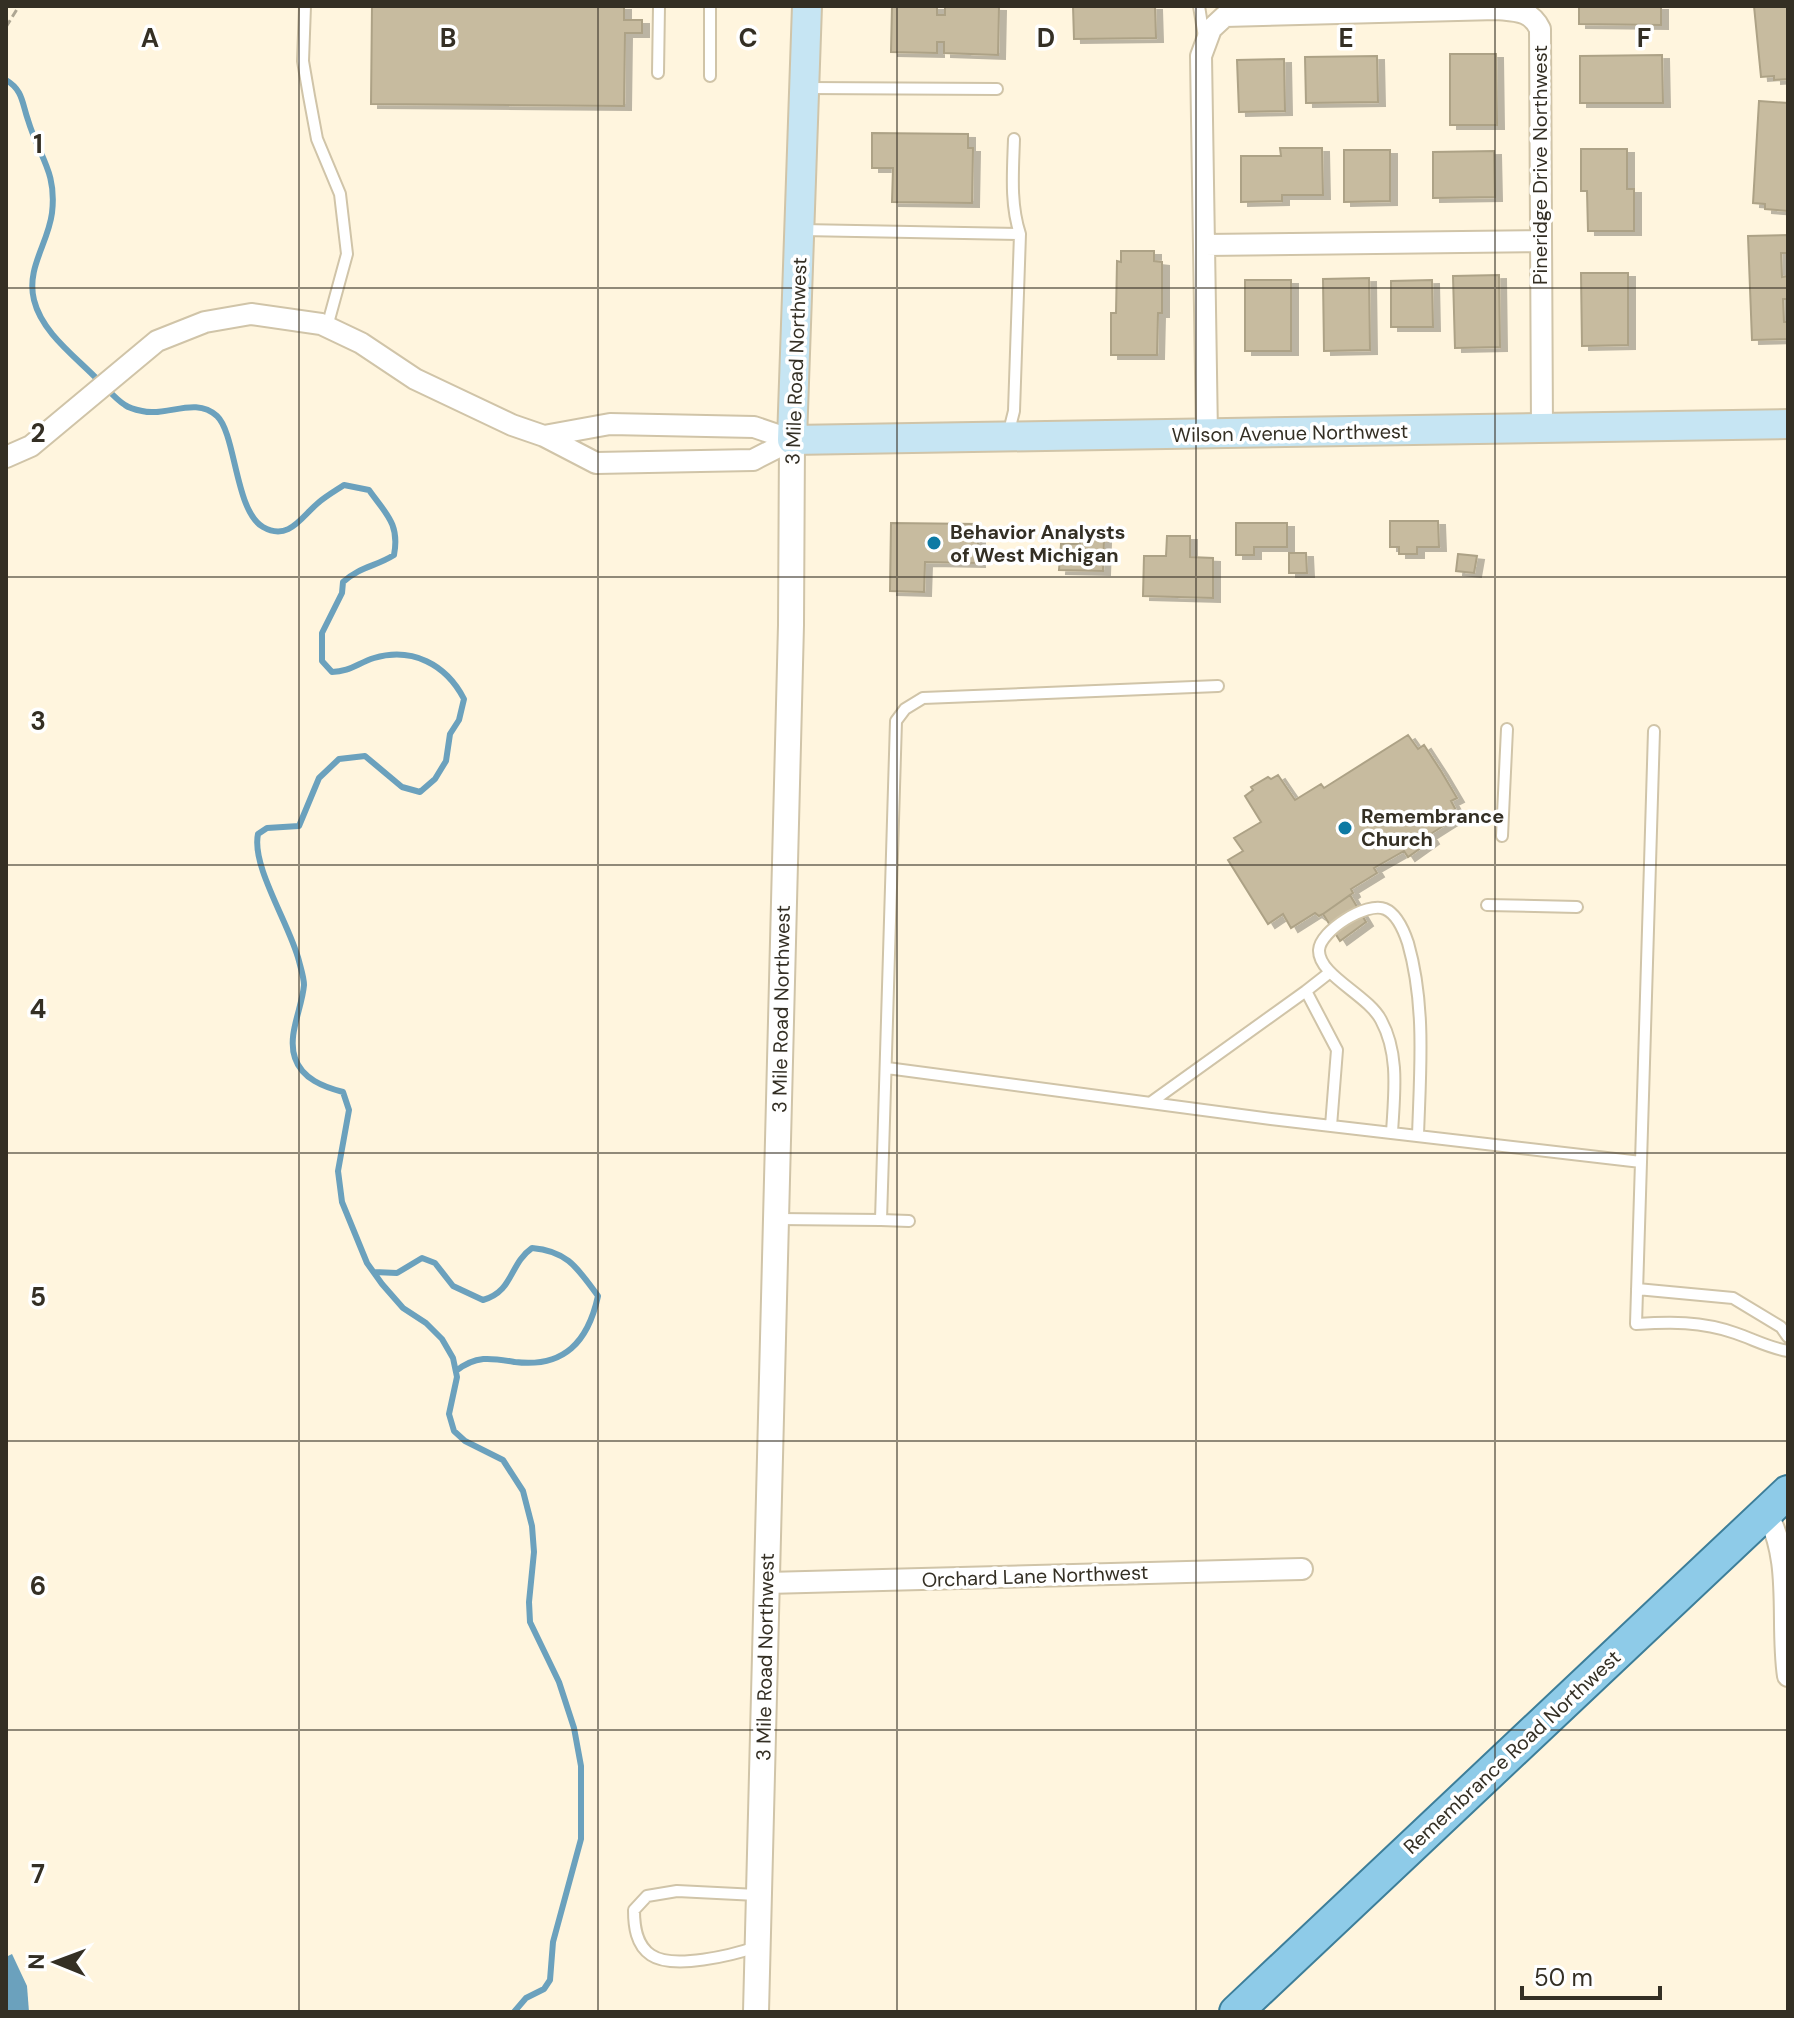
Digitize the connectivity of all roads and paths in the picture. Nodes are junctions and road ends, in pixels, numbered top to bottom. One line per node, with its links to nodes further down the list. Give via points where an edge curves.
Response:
1 (19, 6): 7 (path)
2 (305, 6): 18 (lane, via 303,61 317,139 340,194 347,254)
3 (659, 6): 9 (lane)
4 (710, 6): 10 (lane)
5 (807, 6): 11 (main road, 3 Mile Road Northwest)
6 (1199, 6): 8 (lane)
7 (6, 27)
8 (1205, 43): 16 (street, Pineridge Drive Northwest, via 1225,16 1497,9 1535,17 1540,29); 17 (street)
9 (658, 73)
10 (710, 76)
11 (805, 88): 12 (lane); 14 (main road, 3 Mile Road Northwest)
12 (997, 89)
13 (1014, 139): 15 (lane, via 1013,198)
14 (801, 230): 15 (lane); 24 (main road, 3 Mile Road Northwest)
15 (1020, 234): 23 (lane, via 1014,411)
16 (1540, 241): 17 (street); 20 (street, Pineridge Drive Northwest)
17 (1205, 245): 21 (street)
18 (327, 327): 22 (street, via 415,379); 25 (street, via 251,314 205,322 157,341 31,446)
19 (1788, 424): 20 (main road, Wilson Avenue Northwest)
20 (1542, 429): 21 (main road, Wilson Avenue Northwest)
21 (1207, 435): 23 (main road, Wilson Avenue Northwest)
22 (544, 436): 24 (street, via 610,424 754,427); 24 (street, via 596,463 626,464 753,460)
23 (1008, 437): 24 (main road, Wilson Avenue Northwest)
24 (792, 440): 40 (street, 3 Mile Road Northwest)
25 (6, 457)
26 (1218, 686): 34 (lane, via 923,698 905,709 896,721)
27 (1507, 729): 29 (lane)
28 (1654, 731): 39 (lane)
29 (1502, 836)
30 (1487, 905): 31 (lane)
31 (1577, 907)
32 (1329, 973): 33 (lane); 37 (lane, via 1359,994 1381,1019 1395,1066); 38 (lane, via 1319,951 1328,930 1376,907 1387,909 1401,925 1421,1013)
33 (1306, 991): 35 (lane); 36 (lane, via 1337,1050)
34 (887, 1068): 35 (lane); 41 (lane)
35 (1150, 1103): 36 (lane)
36 (1331, 1126): 37 (lane)
37 (1392, 1133): 38 (lane)
38 (1418, 1136): 39 (lane)
39 (1641, 1162): 43 (lane)
40 (776, 1219): 41 (lane); 48 (street, 3 Mile Road Northwest)
41 (881, 1220): 42 (lane)
42 (909, 1221)
43 (1637, 1289): 44 (lane, via 1733,1298 1781,1327); 45 (lane, via 1636,1324 1694,1322)
44 (1788, 1337)
45 (1788, 1351)
46 (1777, 1502): 49 (street, via 1787,1575); 53 (main road, Remembrance Road Northwest)
47 (1302, 1569): 48 (street, Orchard Lane Northwest)
48 (767, 1583): 50 (street, 3 Mile Road Northwest)
49 (1787, 1670)
50 (759, 1895): 51 (street, 3 Mile Road Northwest); 51 (lane, via 677,1891 647,1896 634,1910 634,1932 651,1955 674,1961 724,1958)
51 (758, 1946): 52 (street, 3 Mile Road Northwest)
52 (756, 2012)
53 (1236, 2012)

